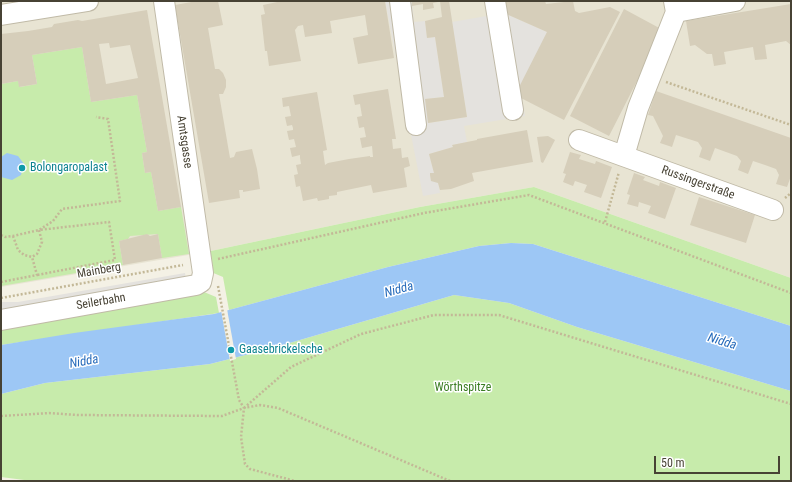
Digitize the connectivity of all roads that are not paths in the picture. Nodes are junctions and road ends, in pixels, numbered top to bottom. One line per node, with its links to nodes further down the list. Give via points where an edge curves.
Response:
1 (88, 1): 7 (street)
2 (164, 1): 13 (street, Amtsgasse, via 201,262 203,273)
3 (400, 1): 9 (street)
4 (495, 1): 8 (street)
5 (735, 1): 6 (street)
6 (675, 7): 11 (street)
7 (1, 15)
8 (513, 110)
9 (416, 125)
10 (579, 140): 11 (street, Russingerstraße)
11 (624, 156): 12 (street, Russingerstraße)
12 (773, 210)
13 (210, 284): 14 (street, Seilerbahn)
14 (1, 320)

